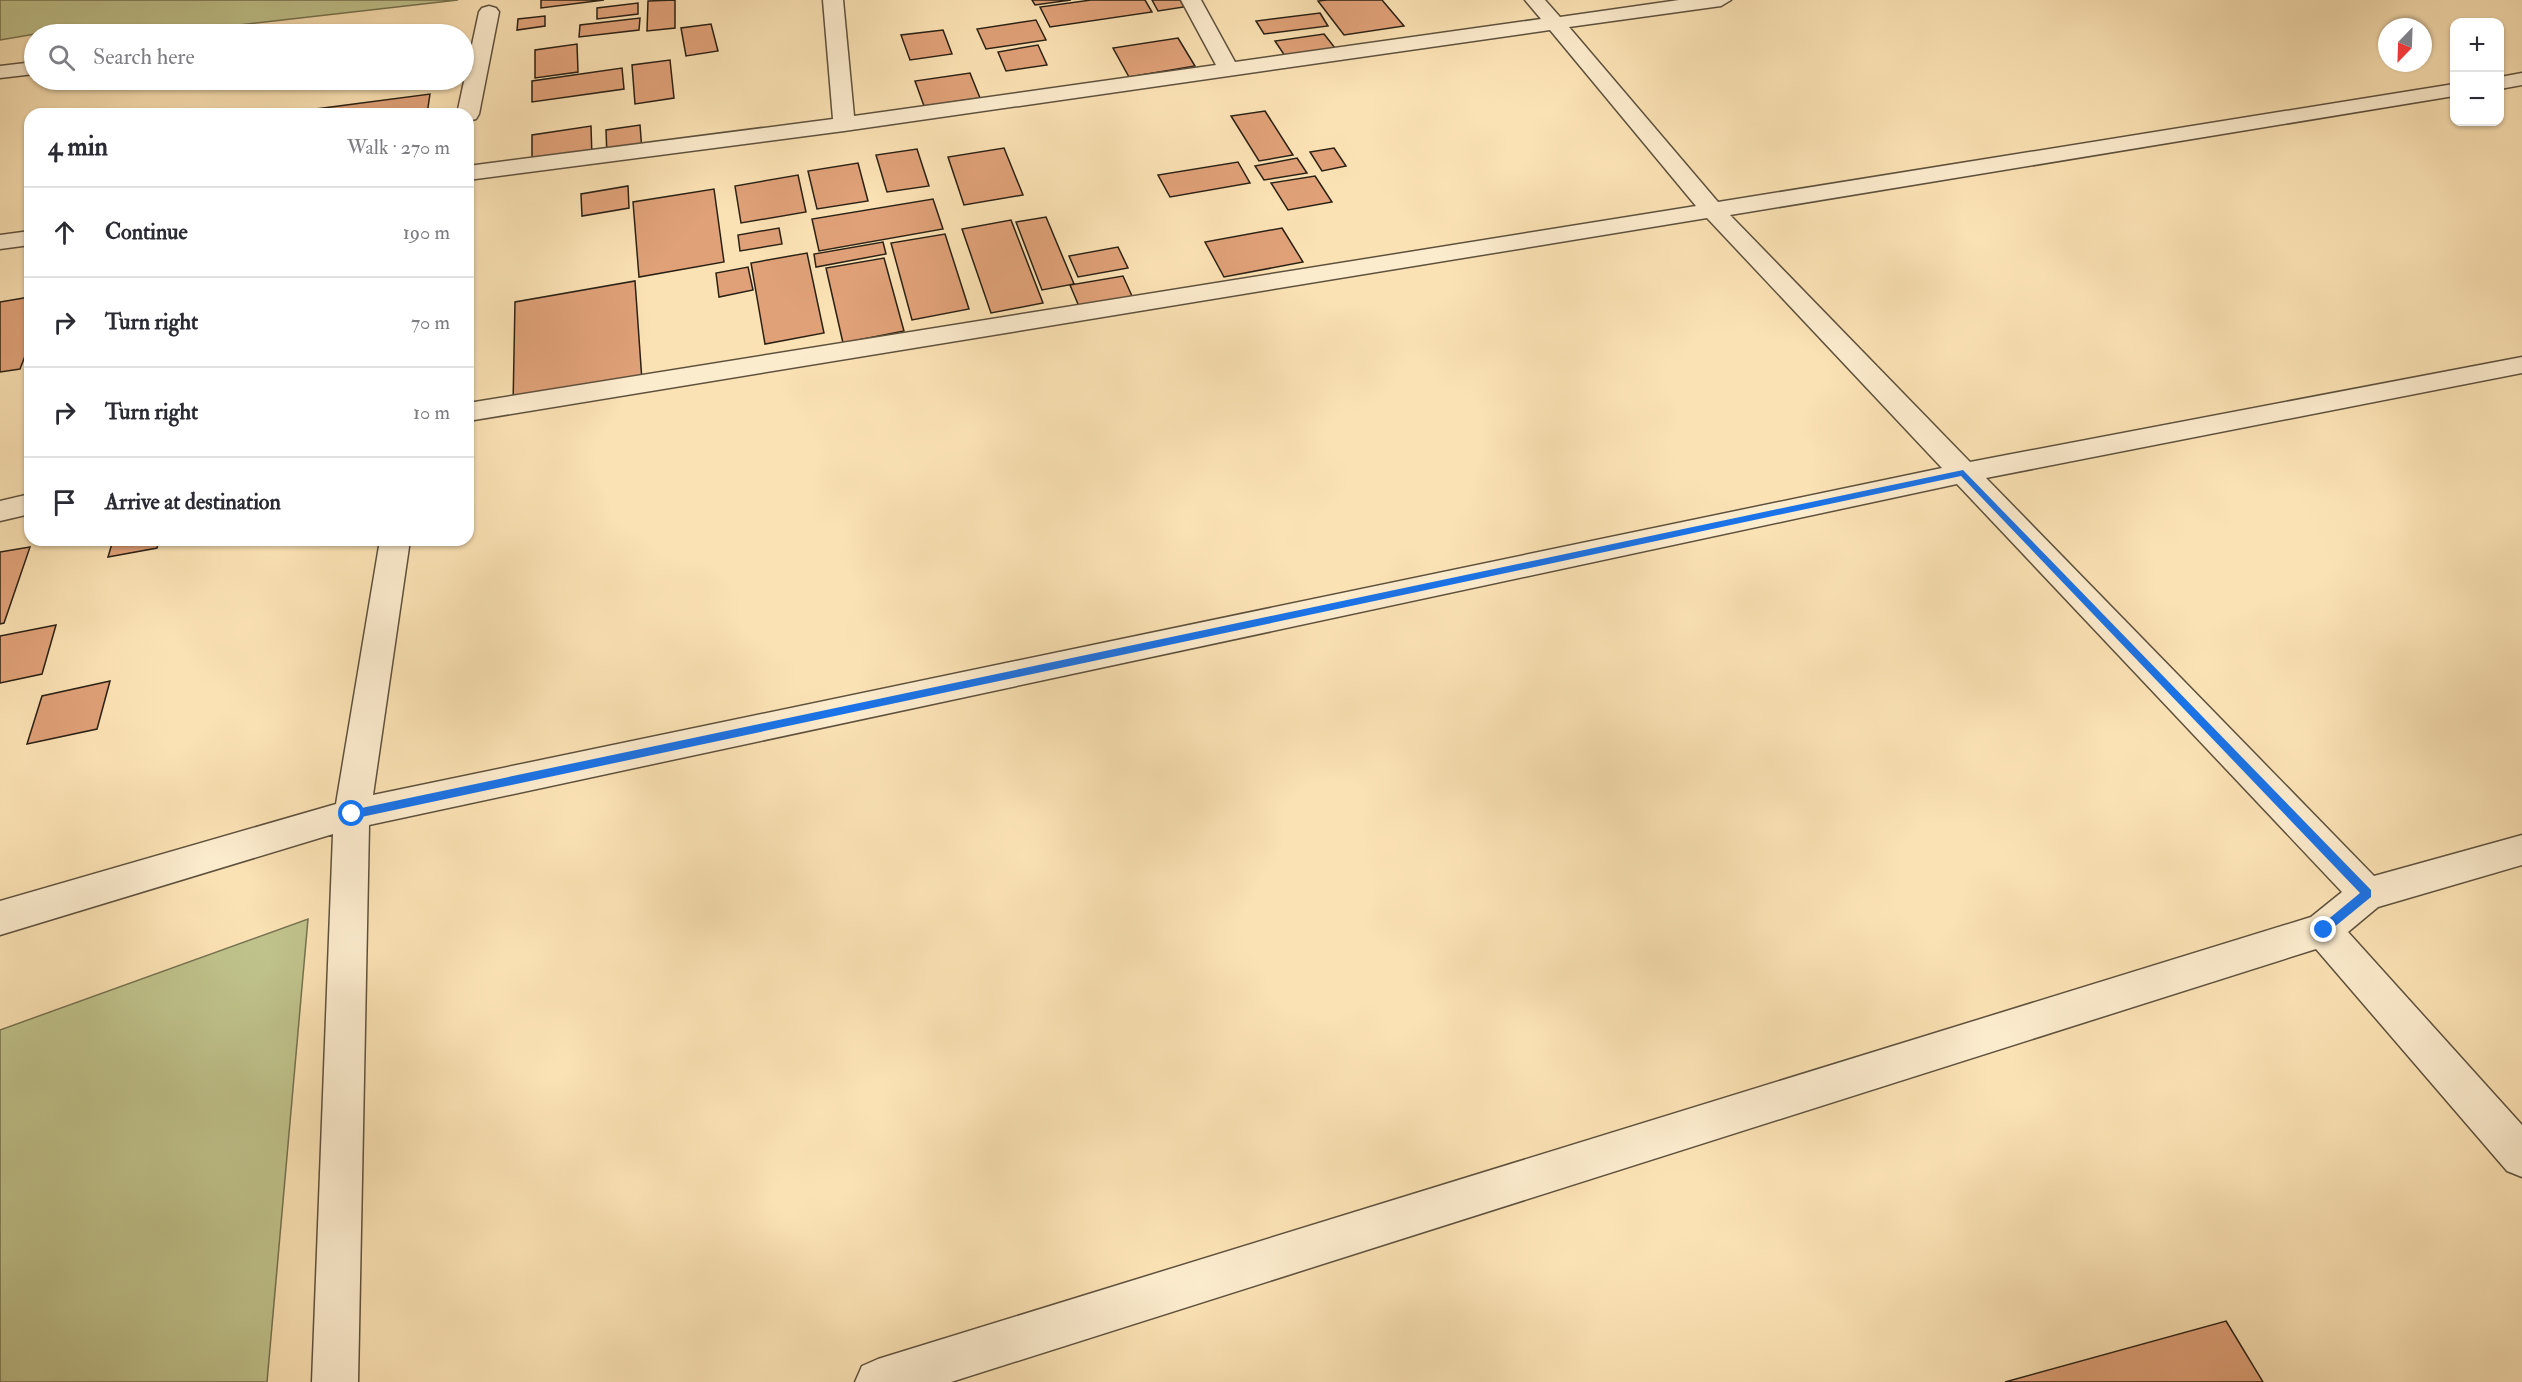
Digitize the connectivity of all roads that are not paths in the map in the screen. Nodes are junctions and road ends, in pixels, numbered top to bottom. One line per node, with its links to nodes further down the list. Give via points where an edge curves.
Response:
1 (833, 0): 15 (street)
2 (1191, 0): 7 (street)
3 (1721, 0): 4 (street)
4 (1544, 11): 7 (street); 17 (street)
5 (489, 12): 11 (street)
6 (24, 69): 8 (street)
7 (1228, 69): 15 (street)
8 (0, 72)
9 (2522, 79): 10 (street)
10 (2504, 82)
11 (474, 85)
12 (473, 90): 14 (street)
13 (2450, 91): 17 (street)
14 (469, 108)
15 (844, 124): 16 (street)
16 (474, 172)
17 (1713, 211): 21 (street); 22 (street)
18 (24, 239): 19 (street)
19 (0, 242)
20 (2522, 364): 22 (street)
21 (474, 411)
22 (1963, 473): 26 (street); 28 (street)
23 (24, 505): 24 (street)
24 (0, 511)
25 (394, 546): 26 (street)
26 (352, 814): 29 (street); 32 (street)
27 (2522, 850): 28 (street)
28 (2367, 894): 30 (street)
29 (0, 918)
30 (2324, 930): 31 (street); 33 (street)
31 (2522, 1156)
32 (335, 1382)
33 (878, 1382)

